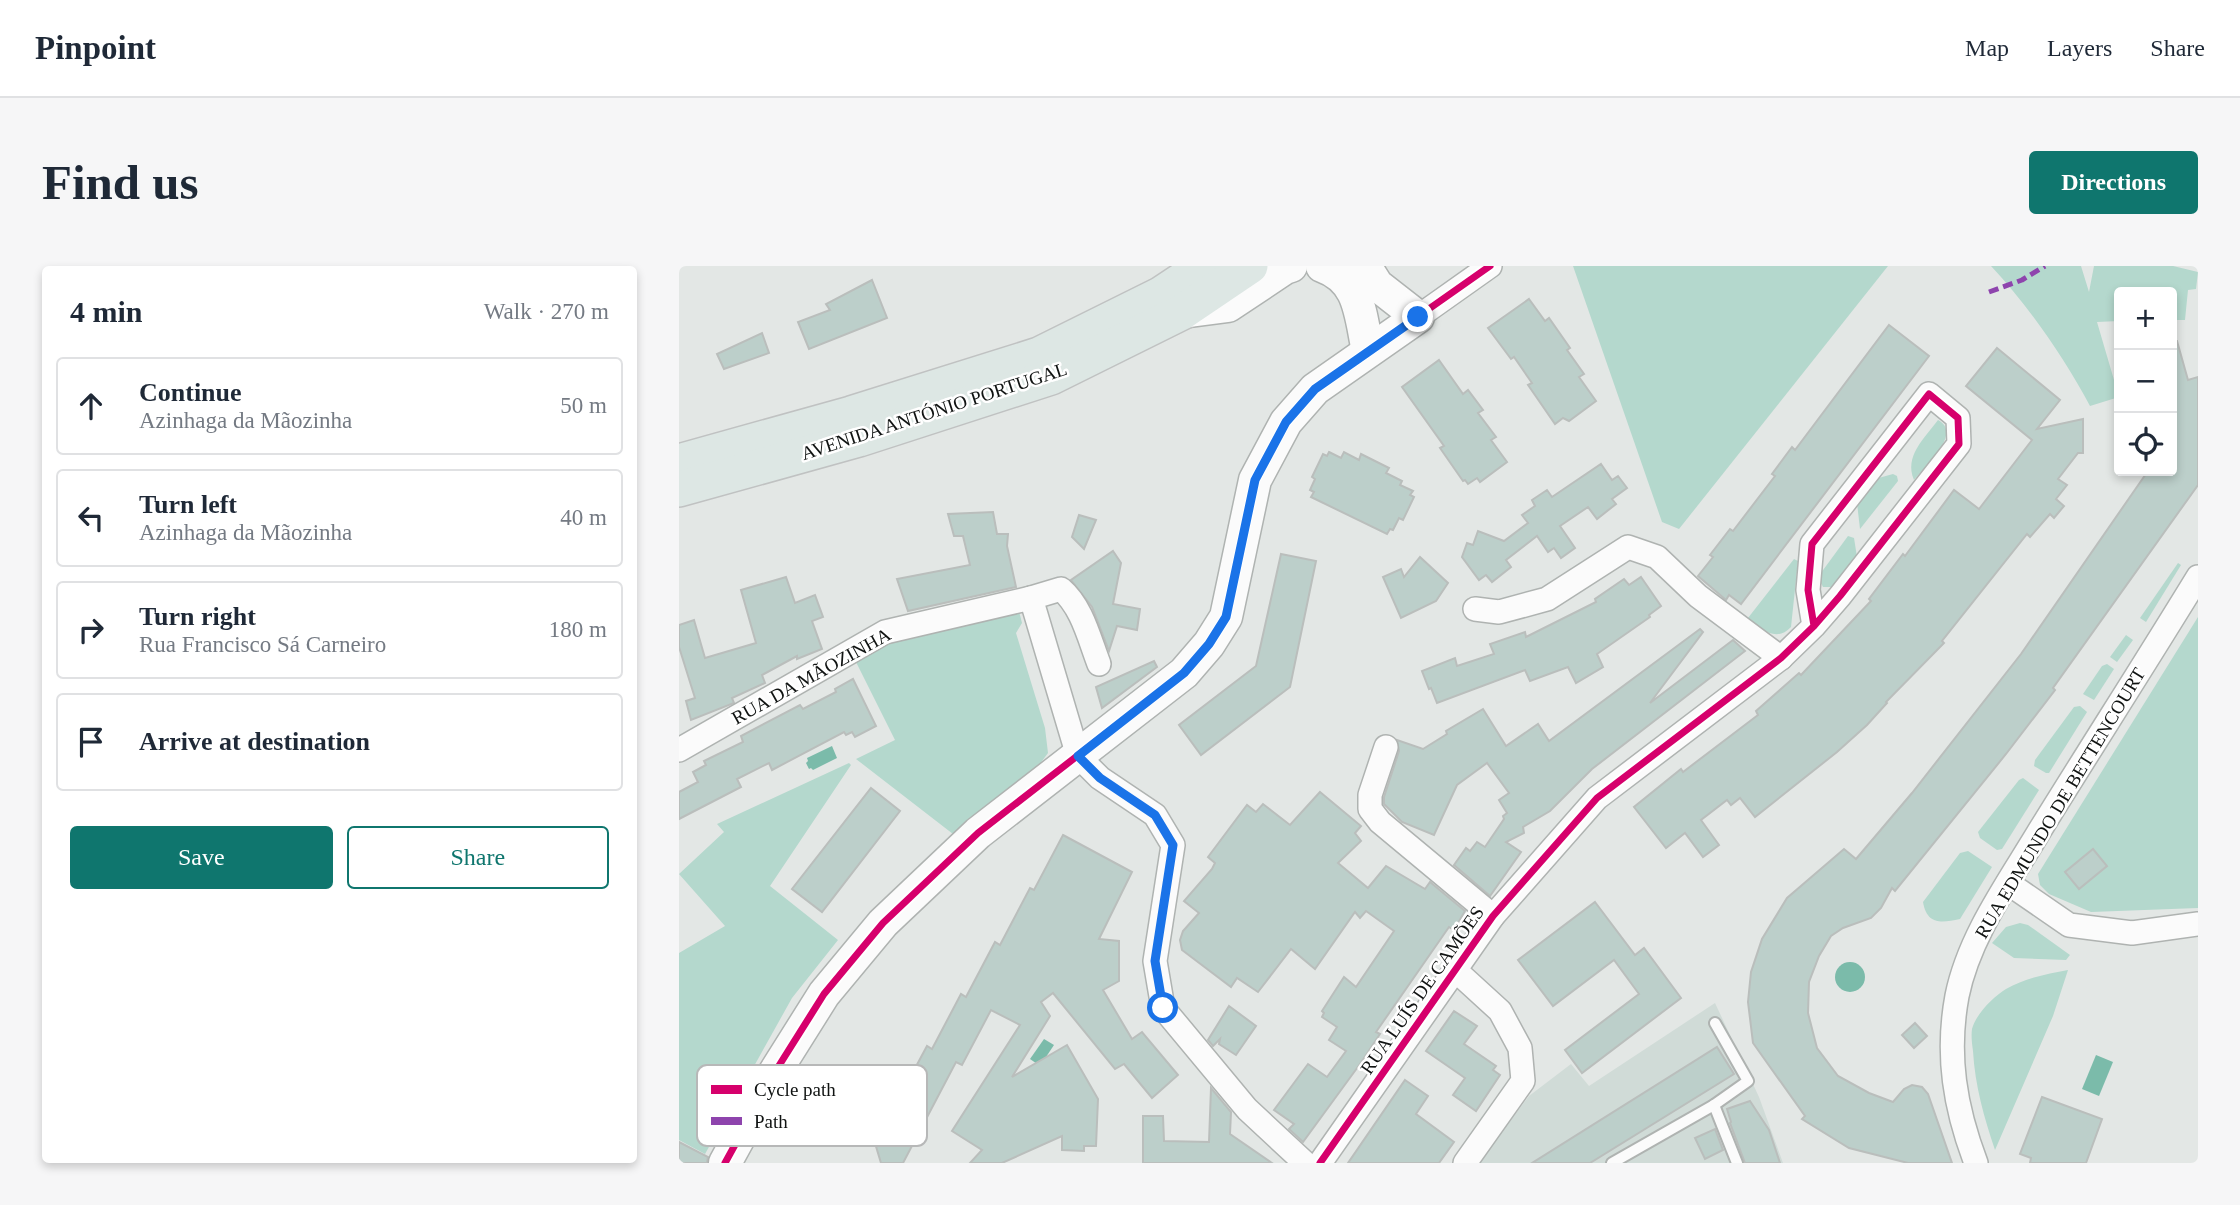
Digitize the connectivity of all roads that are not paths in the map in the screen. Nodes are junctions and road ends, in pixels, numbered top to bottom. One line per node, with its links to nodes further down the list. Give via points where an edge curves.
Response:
1 (1203, 266): 10 (main road, AVENIDA ANTÓNIO PORTUGAL, via 1160,295 1039,355)
2 (1250, 266): 7 (main road, AVENIDA ANTÓNIO PORTUGAL)
3 (1291, 266): 7 (street, via 1229,306)
4 (1322, 266): 9 (street, via 1336,271 1356,298)
5 (1364, 266): 8 (street, via 1377,285)
6 (1490, 266): 8 (street)
7 (1182, 312): 11 (main road, AVENIDA ANTÓNIO PORTUGAL, via 1051,377 859,439)
8 (1418, 317): 9 (street)
9 (1368, 351): 20 (street, via 1315,389 1274,442 1255,480 1226,617 1209,644 1184,673)
10 (679, 462)
11 (679, 489)
12 (2198, 577): 21 (street, RUA EDMUNDO DE BETTENCOURT)
13 (1031, 598): 17 (street, RUA DA MÃOZINHA, via 1061,589 1071,598); 19 (street, RUA DA MÃOZINHA, via 885,632); 20 (street)
14 (1475, 609): 16 (street, via 1500,612 1547,599 1628,547 1657,557 1698,596)
15 (1814, 626): 15 (street, RUA LUÍS DE CAMÕES, via 1959,444 1958,418 1929,394 1812,544 1808,590); 16 (street, RUA LUÍS DE CAMÕES)
16 (1781, 658): 22 (street, RUA LUÍS DE CAMÕES, via 1597,798)
17 (1099, 664)
18 (1386, 747): 22 (street, via 1370,794 1370,809)
19 (679, 750)
20 (1078, 756): 26 (street, via 978,833 883,923 824,995); 30 (street, via 1100,778 1155,815 1173,845 1155,961 1163,1008 1247,1109)
21 (2008, 883): 23 (street, via 2069,925 2132,933); 35 (street, RUA EDMUNDO DE BETTENCOURT, via 1974,943 1957,994 1951,1043 1958,1108)
22 (1493, 916): 24 (street, RUA LUÍS DE CAMÕES)
23 (2198, 924)
24 (1454, 970): 31 (street, RUA LUÍS DE CAMÕES); 32 (street, via 1500,1011 1520,1048 1523,1081)
25 (1716, 1023): 27 (lane, via 1748,1081)
26 (779, 1065)
27 (1714, 1105): 33 (lane); 34 (lane)
28 (734, 1146): 29 (street)
29 (725, 1163)
30 (1305, 1163)
31 (1320, 1163)
32 (1465, 1163)
33 (1612, 1163)
34 (1737, 1163)
35 (1976, 1163)

